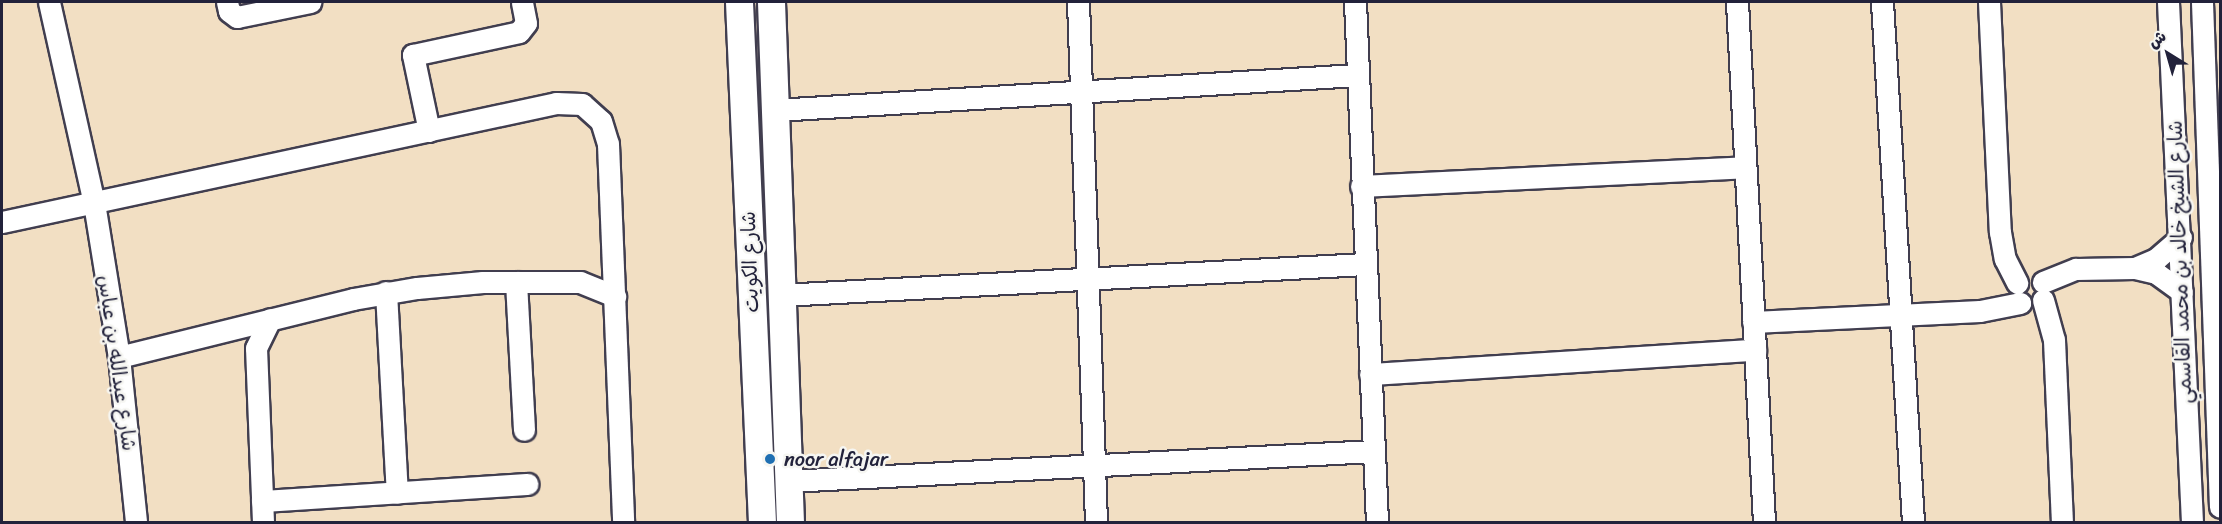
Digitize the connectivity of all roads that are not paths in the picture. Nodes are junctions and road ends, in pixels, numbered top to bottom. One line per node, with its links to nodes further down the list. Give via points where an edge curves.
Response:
1 (50, 2): 22 (street, شارع عبدالله بن عباس)
2 (226, 2): 3 (street, via 237,17)
3 (310, 2)
4 (522, 2): 19 (street, via 526,23 519,32 413,55)
5 (739, 2): 51 (main road, شارع الكويت)
6 (771, 2): 18 (main road, شارع الكويت)
7 (1078, 2): 16 (street)
8 (1355, 2): 15 (street)
9 (1737, 2): 20 (street)
10 (1882, 2): 35 (street)
11 (1989, 2): 32 (street, via 2000,232)
12 (2168, 2): 14 (street, شارع الشيخ خالد بن محمد القاسمي)
13 (2202, 2): 17 (street, شارع الشيخ خالد بن محمد القاسمي)
14 (2171, 50): 17 (street, via 2180,44 2195,50); 24 (street, شارع الشيخ خالد بن محمد القاسمي)
15 (1357, 75): 16 (street); 21 (street)
16 (1081, 92): 18 (street); 27 (street)
17 (2208, 106): 47 (street, شارع الشيخ خالد بن محمد القاسمي)
18 (775, 110): 33 (main road, شارع الكويت)
19 (429, 131): 22 (street); 34 (street, via 569,101 594,111 608,144)
20 (1745, 167): 21 (street); 37 (street)
21 (1360, 186): 25 (street)
22 (93, 203): 23 (street); 39 (street, شارع عبدالله بن عباس)
23 (2, 222)
24 (2181, 237): 26 (street, via 2156,259); 31 (street, شارع الشيخ خالد بن محمد القاسمي)
25 (1365, 264): 27 (street); 40 (street)
26 (2135, 268): 29 (street, via 2076,269); 31 (street, via 2156,273)
27 (1087, 279): 33 (street); 43 (street)
28 (516, 282): 30 (street); 34 (street, via 580,282); 41 (street)
29 (2043, 291): 32 (street, via 2032,306); 57 (street, via 2054,340)
30 (386, 292): 36 (street); 46 (street)
31 (2182, 292): 58 (street, شارع الشيخ خالد بن محمد القاسمي)
32 (2018, 293): 35 (street, via 1980,311)
33 (781, 295): 44 (main road, شارع الكويت)
34 (615, 296): 50 (street)
35 (1903, 313): 37 (street); 56 (street)
36 (270, 319): 39 (street); 48 (street, via 256,348)
37 (1753, 322): 38 (street)
38 (1755, 350): 40 (street); 55 (street)
39 (119, 357): 49 (street, شارع عبدالله بن عباس)
40 (1370, 374): 42 (street)
41 (524, 430)
42 (1374, 451): 43 (street); 54 (street)
43 (1094, 467): 44 (street); 53 (street)
44 (788, 481): 52 (main road, شارع الكويت)
45 (527, 484): 46 (street)
46 (397, 493): 48 (street)
47 (2220, 507)
48 (263, 512)
49 (136, 522)
50 (623, 522)
51 (762, 522)
52 (790, 522)
53 (1095, 522)
54 (1377, 522)
55 (1764, 522)
56 (1914, 522)
57 (2062, 522)
58 (2192, 522)

